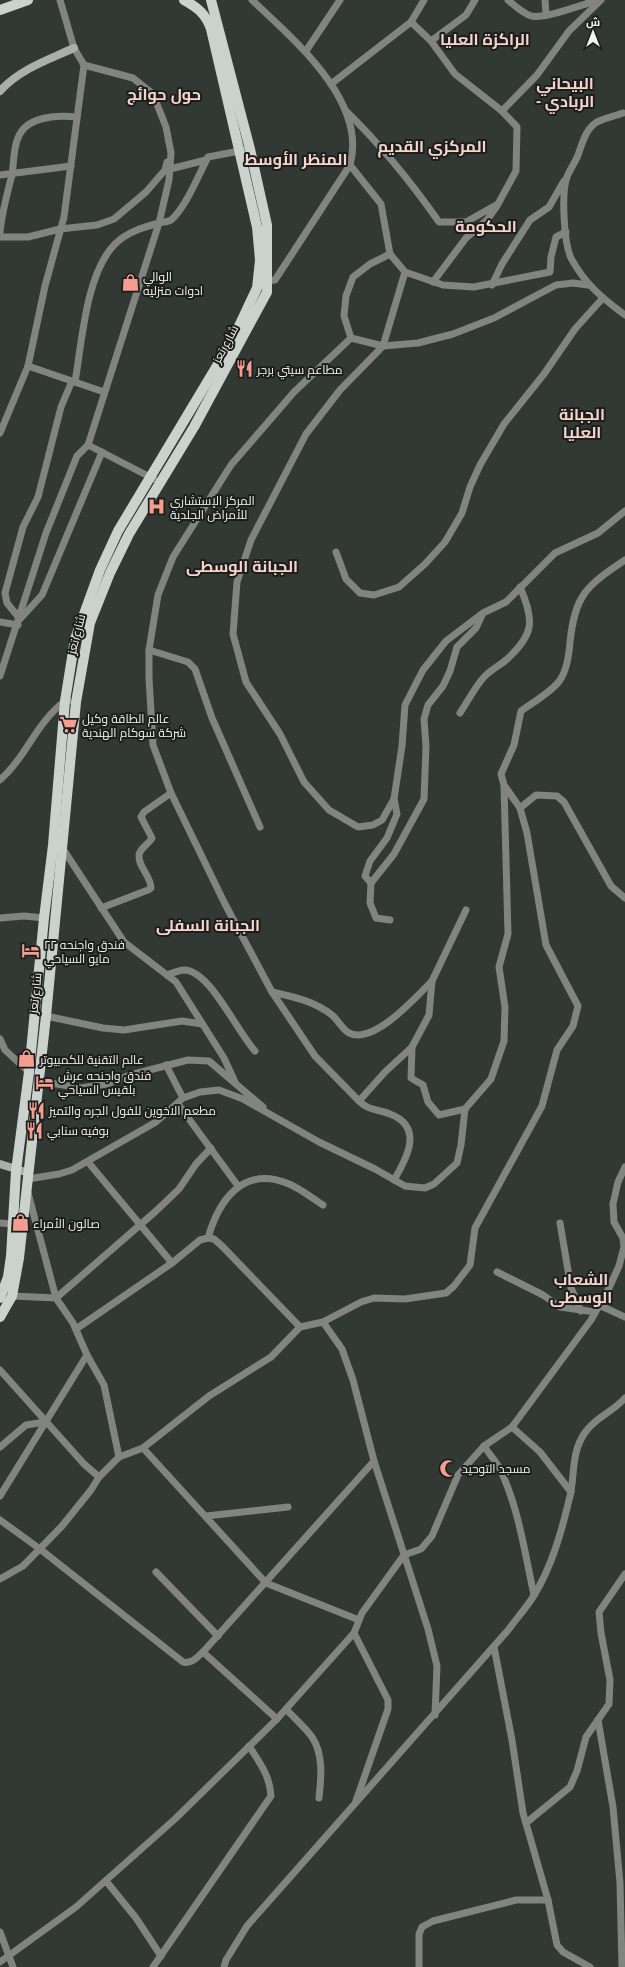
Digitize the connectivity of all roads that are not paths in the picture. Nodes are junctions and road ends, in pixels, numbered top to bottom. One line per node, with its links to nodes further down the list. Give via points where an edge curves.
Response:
1 (28, 0): 12 (main road)
2 (60, 0): 16 (street)
3 (184, 0): 25 (main road, شارع تعز, via 200,11 209,24)
4 (211, 0): 25 (main road, شارع تعز)
5 (252, 0): 17 (street)
6 (340, 0): 17 (street)
7 (424, 0): 14 (street)
8 (475, 0): 15 (street, via 466,15)
9 (508, 0): 13 (street, via 528,14)
10 (545, 0): 13 (street)
11 (600, 0): 13 (street); 22 (street, via 569,31 536,75)
12 (0, 10)
13 (546, 14)
14 (411, 22): 15 (street); 19 (street)
15 (431, 41): 22 (street, via 456,74)
16 (74, 48): 18 (street); 20 (street, via 28,68)
17 (306, 51): 19 (street)
18 (84, 66): 24 (street); 26 (street, via 133,78 153,94 166,127)
19 (331, 84): 21 (street)
20 (0, 91)
21 (344, 110): 28 (street, via 352,136 353,154); 34 (street, via 368,132 439,222 466,222)
22 (502, 111): 34 (street, via 517,127 516,171)
23 (623, 113): 33 (street, via 597,122 584,137 574,167)
24 (77, 117): 29 (street); 31 (street, via 53,116 27,126 18,137)
25 (246, 150): 27 (street, via 208,157); 43 (main road, شارع تعز, via 267,225)
26 (171, 153): 30 (street); 37 (street, via 165,170 146,192 114,219 97,225)
27 (206, 160): 30 (street); 36 (street, via 186,200 170,220)
28 (350, 165): 41 (street, via 381,204); 43 (street, via 275,280)
29 (71, 166): 31 (street); 37 (street)
30 (170, 169): 36 (street)
31 (12, 172): 32 (street); 35 (street)
32 (0, 175)
33 (567, 177): 39 (street, via 563,204); 45 (street, via 549,207 530,220)
34 (498, 204): 44 (street, via 487,220 466,238)
35 (1, 216): 38 (street)
36 (159, 223): 52 (street, via 126,236 104,259 95,278 88,304); 53 (street)
37 (60, 229): 40 (street, via 28,237); 51 (street)
38 (0, 232)
39 (566, 232): 45 (street, via 556,237 550,272); 46 (street, via 571,257)
40 (0, 237)
41 (390, 254): 42 (street); 49 (street, via 370,264 353,277 346,296 344,316)
42 (405, 272): 44 (street); 50 (street)
43 (263, 281): 57 (main road, شارع تعز, via 257,288 233,339); 58 (main road, شارع تعز, via 266,292)
44 (433, 282): 45 (street, via 474,288)
45 (492, 285)
46 (588, 285): 47 (street); 50 (street, via 573,283 556,286 494,318 453,334 418,343)
47 (602, 299): 48 (street); 60 (street, via 575,329 544,374 504,424 480,465 462,513 445,542 424,564 399,587 374,595 360,593 346,579)
48 (625, 315)
49 (352, 338): 50 (street); 66 (street, via 294,392 231,466 201,512 173,557 158,595)
50 (383, 346): 74 (street, via 340,390 306,434 274,494 251,540 237,582 233,634 246,682 280,734 304,782 329,810 358,827 365,827 382,820)
51 (28, 366): 52 (street); 54 (street)
52 (73, 382): 53 (street); 65 (street, via 61,407 38,497 23,527 5,593 7,603)
53 (104, 392): 55 (street)
54 (0, 433)
55 (88, 445): 56 (street); 65 (street, via 77,456 46,533)
56 (102, 452): 57 (street); 65 (street, via 42,595)
57 (151, 477): 58 (street); 68 (main road, شارع تعز, via 118,531 100,570 75,639)
58 (161, 484): 69 (main road, شارع تعز, via 129,534 90,623)
59 (625, 511): 62 (street, via 598,533 555,553)
60 (336, 552)
61 (625, 560): 72 (street, via 591,584 581,597 572,622 565,671 559,682 521,711 514,745 501,774)
62 (520, 588): 63 (street, via 506,602); 70 (street, via 530,608 529,631 524,641 506,660 484,676)
63 (482, 613): 74 (street, via 446,641 422,670 404,705 402,746); 78 (street, via 476,628 458,647 450,671 428,705 424,719 424,799 394,854)
64 (0, 622): 65 (street)
65 (19, 622): 67 (street)
66 (149, 650): 73 (street, via 153,739); 76 (street, via 188,662 195,668 212,718)
67 (0, 676)
68 (65, 701): 69 (street); 71 (street, via 52,711 14,768); 77 (main road, شارع تعز)
69 (76, 702): 77 (main road, شارع تعز)
70 (460, 713)
71 (0, 780)
72 (504, 786): 75 (street); 100 (street, via 508,934 499,966 505,1006 504,1041 491,1079)
73 (171, 793): 80 (street, via 144,812 142,817 152,838 139,855 151,888); 87 (street, via 225,904)
74 (394, 799): 78 (street, via 397,814 387,838 370,861 365,876)
75 (520, 808): 79 (street, via 536,795 557,796 564,802 611,886); 128 (street, via 527,833 546,945 578,1006 573,1026 557,1050 542,1106 478,1221 470,1265 454,1286 446,1293 431,1296 405,1299 374,1298)
76 (260, 828)
77 (58, 845): 80 (street); 83 (main road, شارع تعز); 88 (main road, شارع تعز)
78 (371, 883): 84 (street, via 370,903 376,918)
79 (625, 898)
80 (101, 908): 85 (street, via 124,942)
81 (466, 910): 86 (street)
82 (0, 918): 83 (street)
83 (44, 918): 94 (main road, شارع تعز)
84 (390, 920)
85 (167, 975): 89 (street, via 176,982); 92 (street, via 185,970 198,975 208,983)
86 (432, 981): 87 (street, via 403,1011 376,1029 355,1035 347,1032 332,1016 312,1002); 91 (street, via 430,1015)
87 (272, 992): 98 (street, via 315,1056)
88 (46, 1016): 89 (street, via 124,1030 182,1021); 95 (main road, شارع تعز)
89 (202, 1024): 96 (street, via 224,1058)
90 (0, 1039): 94 (street, via 5,1050)
91 (412, 1047): 98 (street, via 384,1072); 100 (street, via 412,1078 423,1085 428,1102 439,1115)
92 (255, 1051)
93 (166, 1065): 95 (street, via 107,1084 81,1088); 96 (street, via 188,1060 209,1061); 97 (street)
94 (29, 1072): 106 (main road, شارع تعز)
95 (39, 1081): 107 (main road, شارع تعز)
96 (235, 1082): 101 (street)
97 (183, 1098): 99 (street); 101 (street, via 200,1092 219,1090 243,1099)
98 (359, 1101): 108 (street, via 366,1108 391,1114 409,1130 407,1158)
99 (178, 1104): 102 (street); 103 (street, via 156,1122)
100 (465, 1109): 108 (street, via 457,1163 434,1184 425,1188 405,1186)
101 (274, 1116): 108 (street)
102 (211, 1148): 109 (street); 115 (street, via 179,1189)
103 (88, 1162): 107 (street, via 59,1174); 115 (street)
104 (0, 1164): 106 (street)
105 (625, 1167): 117 (street, via 618,1182 613,1204 614,1222)
106 (16, 1171): 107 (street); 114 (main road, شارع تعز)
107 (28, 1176): 110 (main road, شارع تعز)
108 (394, 1180)
109 (238, 1186): 111 (street, via 249,1181 278,1180); 116 (street, via 228,1196 213,1220)
110 (28, 1190): 120 (main road, شارع تعز); 122 (street)
111 (323, 1205)
112 (0, 1223): 114 (street)
113 (560, 1223): 124 (street, via 571,1288)
114 (13, 1224): 121 (main road, شارع تعز, via 8,1277)
115 (140, 1225): 118 (street); 122 (street)
116 (208, 1238): 118 (street, via 197,1242); 129 (street, via 222,1246)
117 (624, 1238): 123 (street, via 619,1266)
118 (172, 1263): 130 (street)
119 (497, 1272): 124 (street, via 543,1295 560,1307)
120 (12, 1296): 122 (street); 126 (main road, شارع تعز)
121 (0, 1297)
122 (56, 1298): 130 (street)
123 (599, 1305): 125 (street); 127 (street)
124 (581, 1311): 125 (street)
125 (595, 1312): 135 (street)
126 (0, 1317)
127 (625, 1317)
128 (323, 1322): 129 (street); 140 (street, via 342,1349 353,1380)
129 (300, 1327): 138 (street, via 271,1357 209,1396)
130 (76, 1328): 131 (street)
131 (87, 1355): 134 (street); 139 (street, via 104,1384)
132 (0, 1370): 134 (street)
133 (625, 1398): 142 (street, via 584,1433 577,1448)
134 (45, 1422): 137 (street, via 26,1425); 141 (street); 143 (street)
135 (512, 1427): 136 (street); 142 (street, via 540,1452)
136 (484, 1446): 148 (street, via 458,1475 432,1536 421,1549); 153 (street, via 501,1470 512,1501 520,1526)
137 (0, 1447)
138 (143, 1448): 139 (street); 145 (street)
139 (119, 1457): 141 (street)
140 (374, 1461): 148 (street); 152 (street)
141 (99, 1477): 147 (street, via 62,1526)
142 (571, 1492): 153 (street, via 562,1529)
143 (0, 1496)
144 (288, 1507): 145 (street)
145 (206, 1516): 152 (street)
146 (0, 1520): 147 (street)
147 (40, 1549): 151 (street, via 23,1566); 158 (street, via 183,1662 192,1662)
148 (404, 1555): 154 (street); 160 (street, via 428,1629 436,1666)
149 (156, 1572): 156 (street)
150 (625, 1574): 162 (street, via 599,1612 610,1680 609,1704)
151 (0, 1579)
152 (266, 1583): 154 (street); 156 (street)
153 (534, 1595): 157 (street)
154 (359, 1620): 155 (street)
155 (354, 1633): 159 (street); 165 (street, via 388,1700 385,1721)
156 (218, 1636): 158 (street)
157 (494, 1647): 160 (street); 166 (street)
158 (203, 1652): 161 (street)
159 (286, 1709): 161 (street); 164 (street, via 312,1737 316,1746 322,1774)
160 (435, 1715): 165 (street)
161 (277, 1719): 163 (street)
162 (598, 1720): 166 (street, via 586,1737 570,1787); 178 (street, via 613,1807 620,1882)
163 (249, 1746): 167 (street, via 176,1819); 171 (street, via 267,1773 271,1796)
164 (319, 1798)
165 (354, 1806): 175 (street, via 247,1926)
166 (526, 1823): 168 (street)
167 (106, 1880): 170 (street, via 76,1907); 171 (street, via 136,1918)
168 (548, 1900): 176 (street, via 516,1900 433,1921 422,1927 419,1934); 177 (street, via 557,1945 563,1952)
169 (0, 1932): 170 (street)
170 (8, 1956): 172 (street); 173 (street)
171 (161, 1956): 174 (street)
172 (0, 1962)
173 (14, 1967)
174 (153, 1967)
175 (224, 1967)
176 (419, 1967)
177 (590, 1967)
178 (622, 1967)

